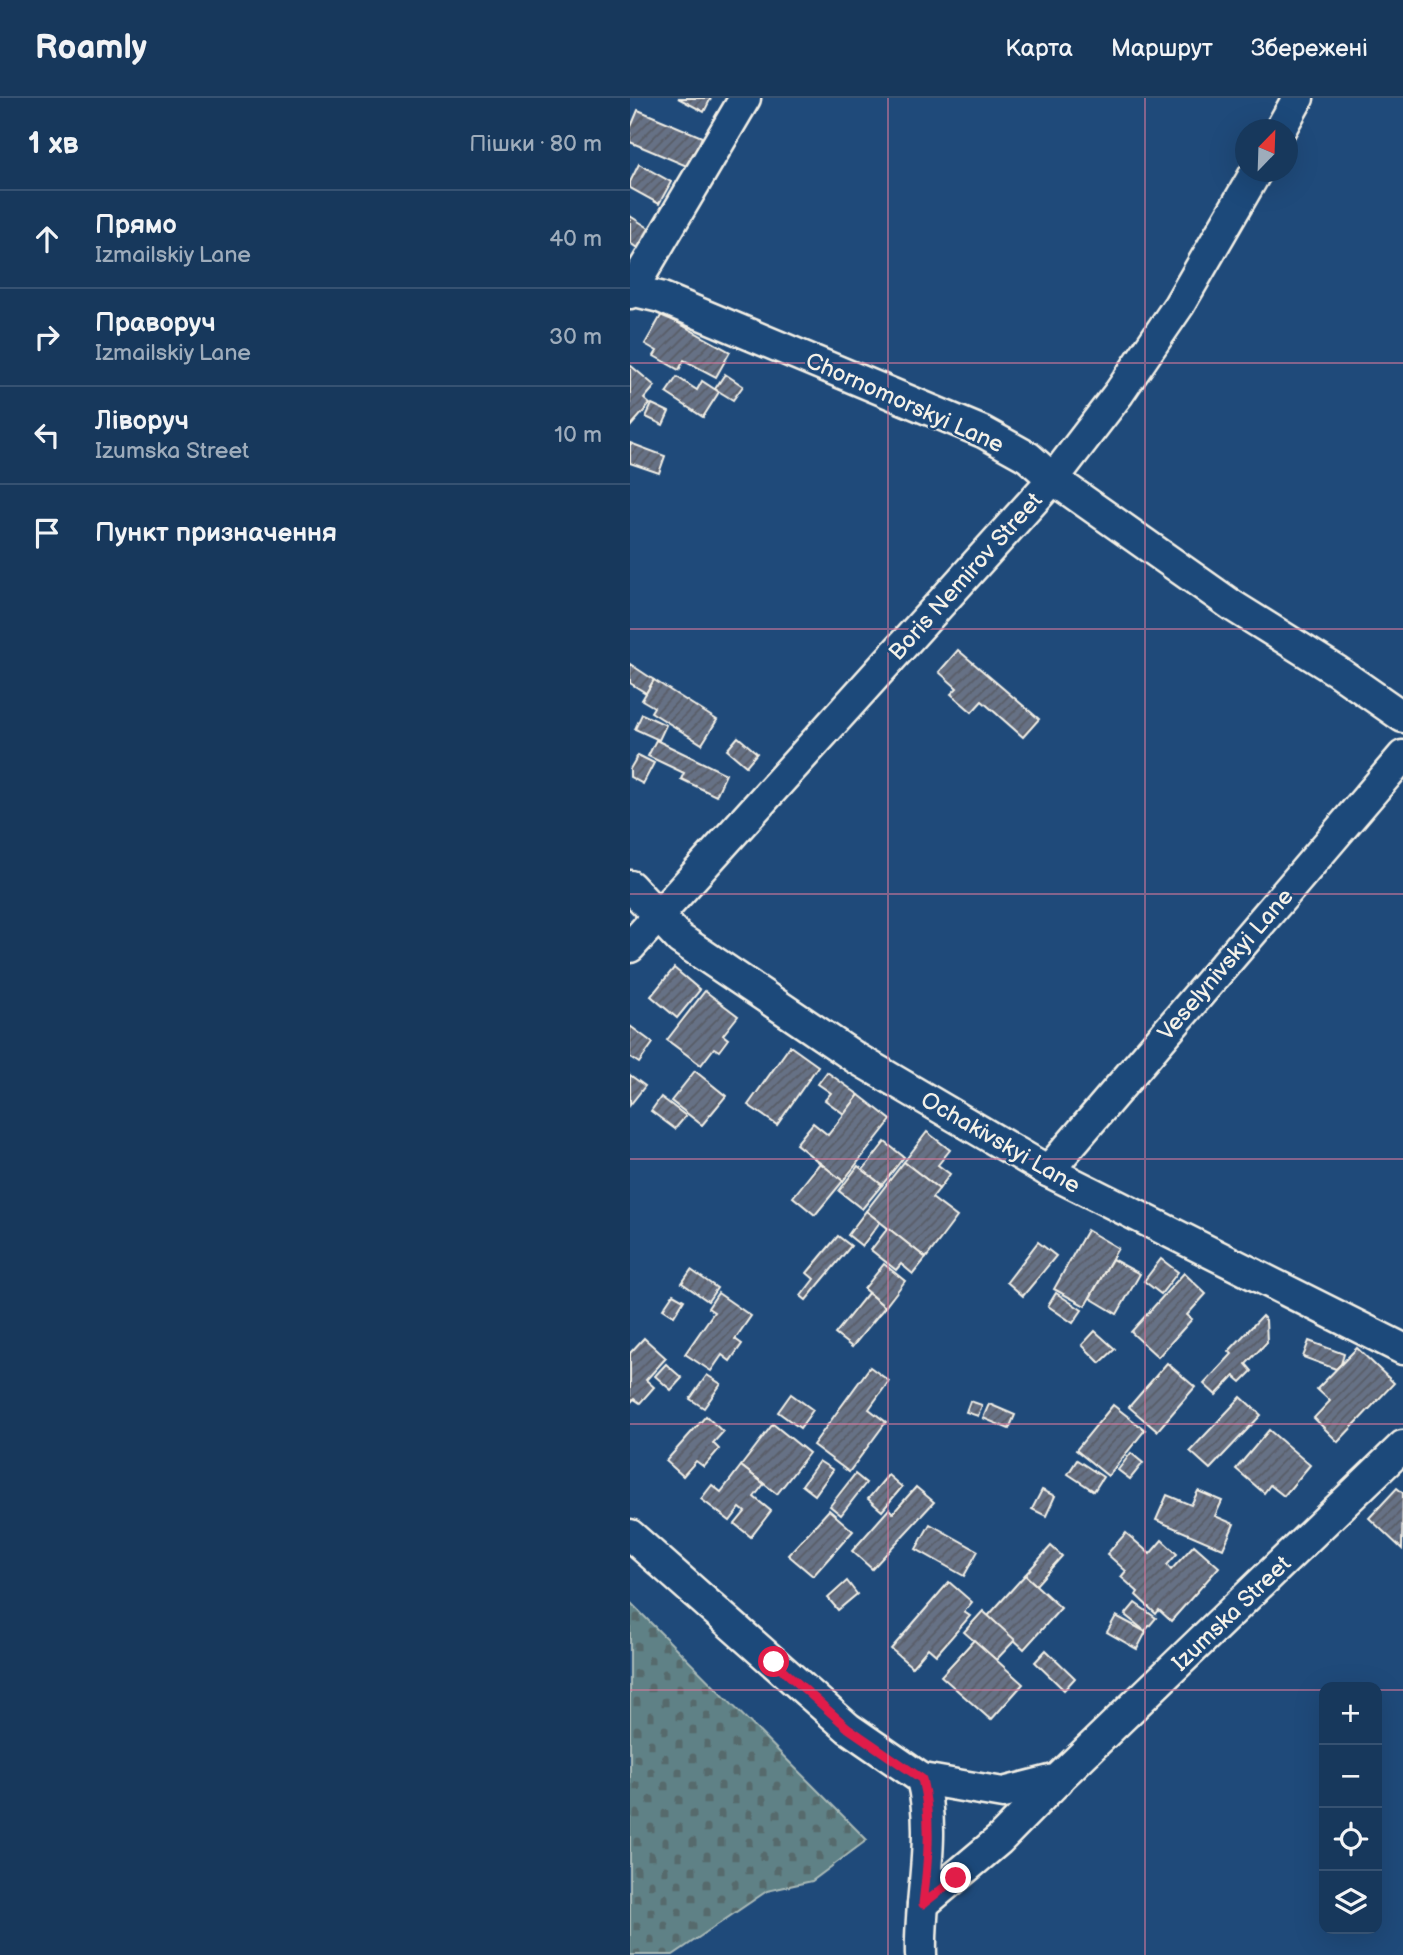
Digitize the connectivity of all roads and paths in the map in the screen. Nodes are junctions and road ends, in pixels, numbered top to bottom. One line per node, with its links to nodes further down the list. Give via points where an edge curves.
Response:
1 (745, 98): 5 (street)
2 (1298, 98): 3 (street)
3 (1286, 119)
4 (1250, 182): 6 (street, Boris Nemirov Street, via 1180,305)
5 (631, 291): 6 (street, Chornomorskyi Lane, via 660,297 984,432 1028,457)
6 (1053, 478): 7 (street, Chornomorskyi Lane, via 1233,606); 10 (street, Boris Nemirov Street)
7 (1403, 717)
8 (1403, 756): 12 (street, Veselynivskyi Lane)
9 (630, 886): 10 (street, Ochakivskyi Lane)
10 (657, 916): 11 (street, Boris Nemirov Street); 12 (street, Ochakivskyi Lane, via 680,939 856,1058)
11 (630, 947)
12 (1048, 1171): 13 (street, Ochakivskyi Lane)
13 (1403, 1349)
14 (1403, 1446): 17 (street, Izumska Street)
15 (630, 1535): 16 (street, via 848,1728)
16 (922, 1779): 17 (street, Izumska Street, via 1003,1793); 18 (street, via 928,1802)
17 (1058, 1779): 18 (street, Izumska Street, via 999,1840)
18 (923, 1904): 19 (street)
19 (921, 1955)

